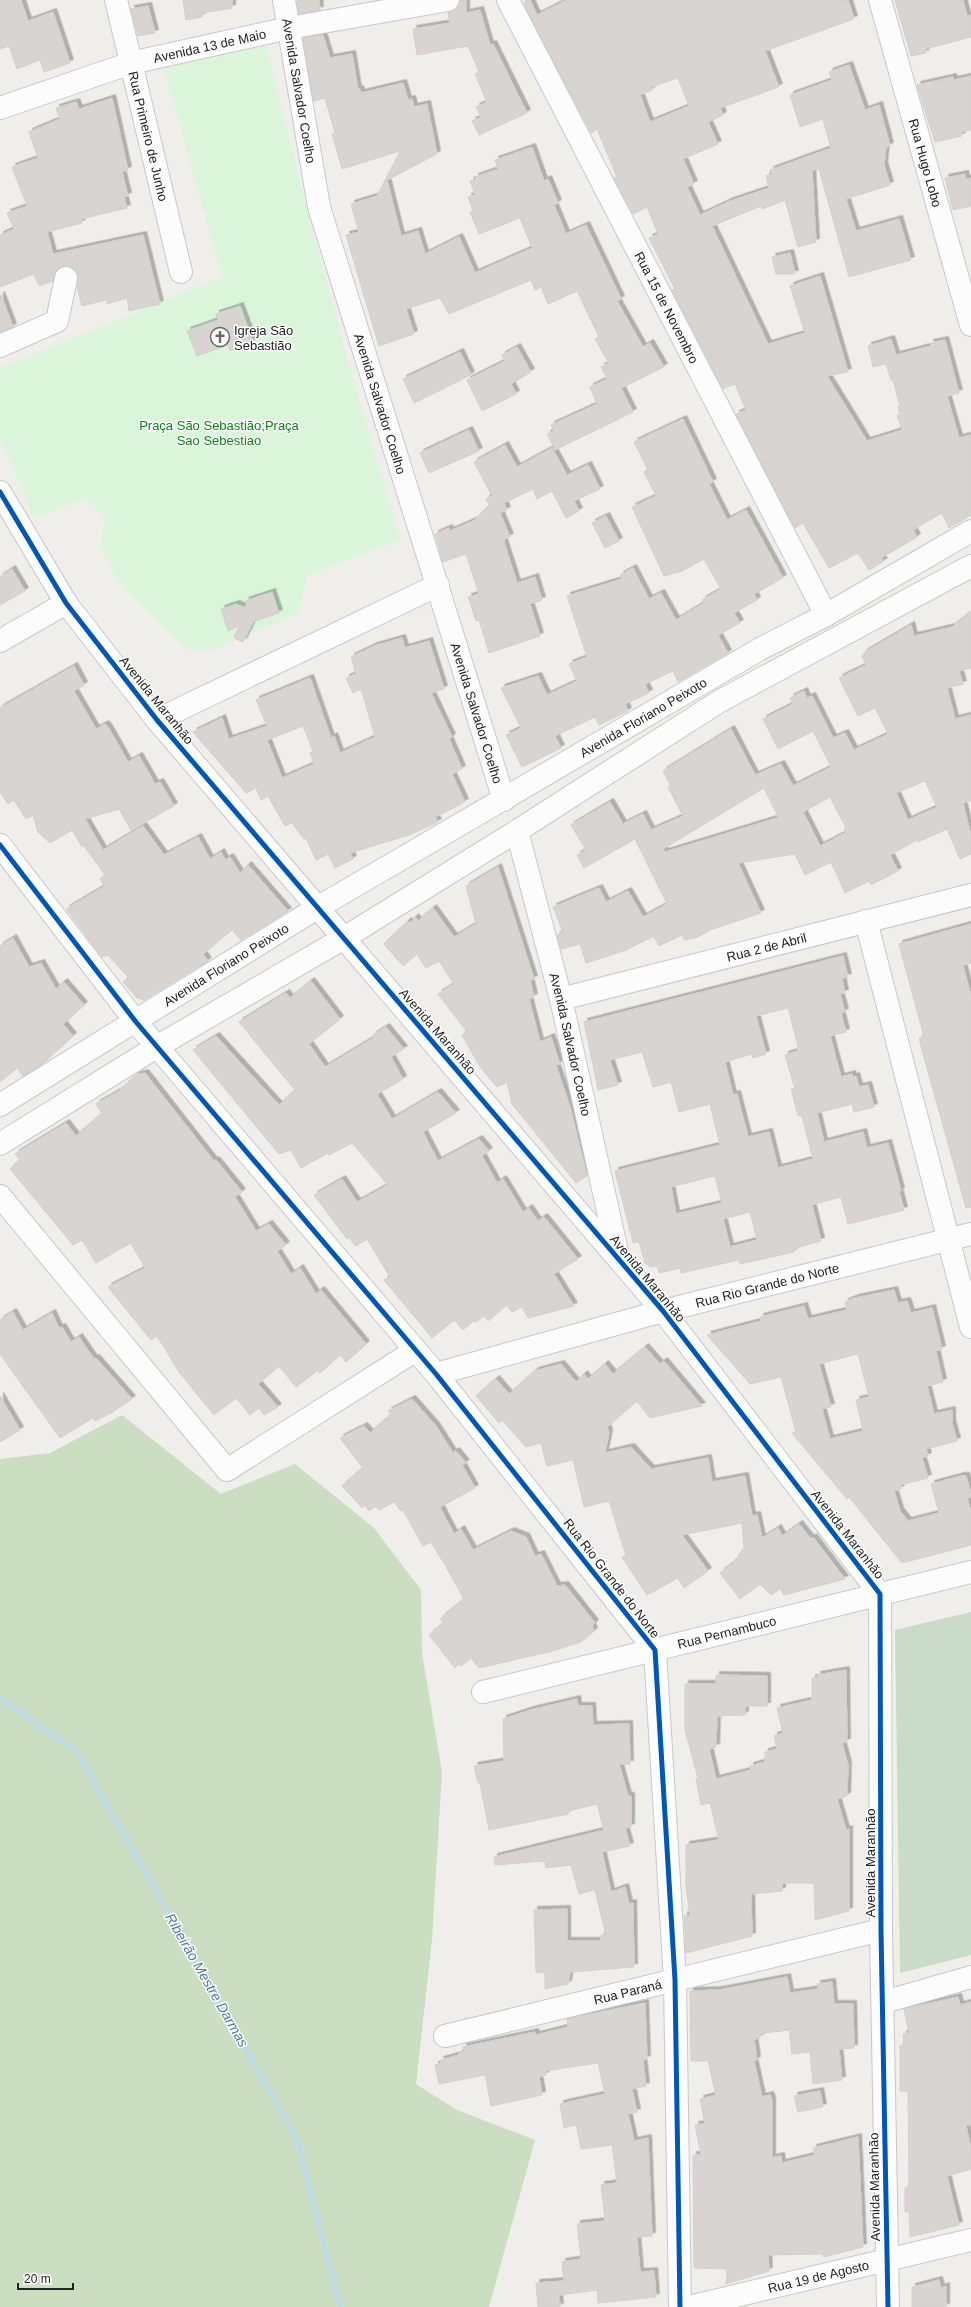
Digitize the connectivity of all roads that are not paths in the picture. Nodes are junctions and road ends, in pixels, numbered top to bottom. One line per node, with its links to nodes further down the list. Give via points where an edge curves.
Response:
1 (116, 0): 7 (street, Rua Primeiro de Junho)
2 (284, 0): 6 (street, Avenida Salvador Coelho)
3 (448, 0): 6 (street, Avenida 13 de Maio)
4 (508, 0): 21 (street, Rua 15 de Novembro)
5 (880, 0): 11 (street, Rua Hugo Lobo)
6 (290, 28): 7 (street, Avenida 13 de Maio); 18 (street, Avenida Salvador Coelho, via 319,207)
7 (131, 63): 8 (street, Avenida 13 de Maio); 9 (street, Rua Primeiro de Junho)
8 (0, 108)
9 (181, 272)
10 (66, 278): 12 (street, via 57,321)
11 (971, 325)
12 (0, 346)
13 (0, 492): 20 (street, Avenida Maranhão)
14 (971, 531): 15 (street, Avenida Floriano Peixoto)
15 (941, 548): 16 (street, via 942,563 949,570); 17 (street, Avenida Floriano Peixoto)
16 (965, 570): 19 (street, Avenida Floriano Peixoto)
17 (894, 575): 19 (street, via 908,582); 21 (street, Avenida Floriano Peixoto)
18 (438, 585): 27 (street); 28 (street, Avenida Salvador Coelho)
19 (911, 599): 24 (street, Avenida Floriano Peixoto)
20 (66, 603): 22 (street); 27 (street, Avenida Maranhão)
21 (826, 614): 23 (street, Avenida Floriano Peixoto)
22 (0, 641)
23 (760, 648): 24 (street, via 759,665); 25 (street, Avenida Floriano Peixoto)
24 (776, 672): 26 (street, Avenida Floriano Peixoto)
25 (709, 678): 26 (street, via 722,688); 28 (street, Avenida Floriano Peixoto)
26 (720, 701): 29 (street, Avenida Floriano Peixoto)
27 (157, 720): 32 (street, Avenida Maranhão)
28 (504, 800): 32 (street, Avenida Floriano Peixoto)
29 (517, 831): 34 (street, Avenida Floriano Peixoto); 35 (street, Avenida Salvador Coelho)
30 (0, 845): 36 (street)
31 (971, 895): 33 (street, Rua 2 de Abril)
32 (317, 908): 34 (street); 36 (street, Avenida Floriano Peixoto)
33 (866, 921): 35 (street, Rua 2 de Abril); 42 (street)
34 (344, 938): 37 (street, Avenida Floriano Peixoto); 43 (street, Avenida Maranhão)
35 (561, 999): 43 (street, Avenida Salvador Coelho)
36 (136, 1022): 37 (street); 38 (street, Avenida Floriano Peixoto)
37 (158, 1046): 39 (street, Avenida Floriano Peixoto); 46 (street)
38 (0, 1105)
39 (0, 1144)
40 (0, 1196): 46 (street, via 227,1470)
41 (971, 1234): 42 (street, Rua Rio Grande do Norte)
42 (948, 1239): 44 (street, Rua Rio Grande do Norte); 45 (street)
43 (619, 1259): 44 (street, Avenida Maranhão)
44 (663, 1311): 47 (street, Rua Rio Grande do Norte); 49 (street, Avenida Maranhão)
45 (971, 1327)
46 (416, 1350): 47 (street)
47 (436, 1374): 50 (street, Rua Rio Grande do Norte)
48 (971, 1572): 49 (street, Rua Pernambuco)
49 (880, 1594): 50 (street, Rua Pernambuco); 52 (street, Avenida Maranhão)
50 (655, 1650): 51 (street, Rua Pernambuco); 54 (street, Rua Rio Grande do Norte)
51 (483, 1692)
52 (881, 1930): 54 (street, Rua Paraná); 55 (street, Avenida Maranhão)
53 (971, 1977): 55 (street)
54 (675, 1980): 56 (street, Rua Paraná); 60 (street, Rua Rio Grande do Norte)
55 (884, 2002): 58 (street, Avenida Maranhão)
56 (445, 2036)
57 (971, 2240): 58 (street, Rua 19 de Agosto)
58 (886, 2260): 59 (street, Rua 19 de Agosto); 62 (street, Avenida Maranhão)
59 (717, 2304): 61 (street, Rua 19 de Agosto)
60 (680, 2307)
61 (689, 2307)
62 (888, 2307)

